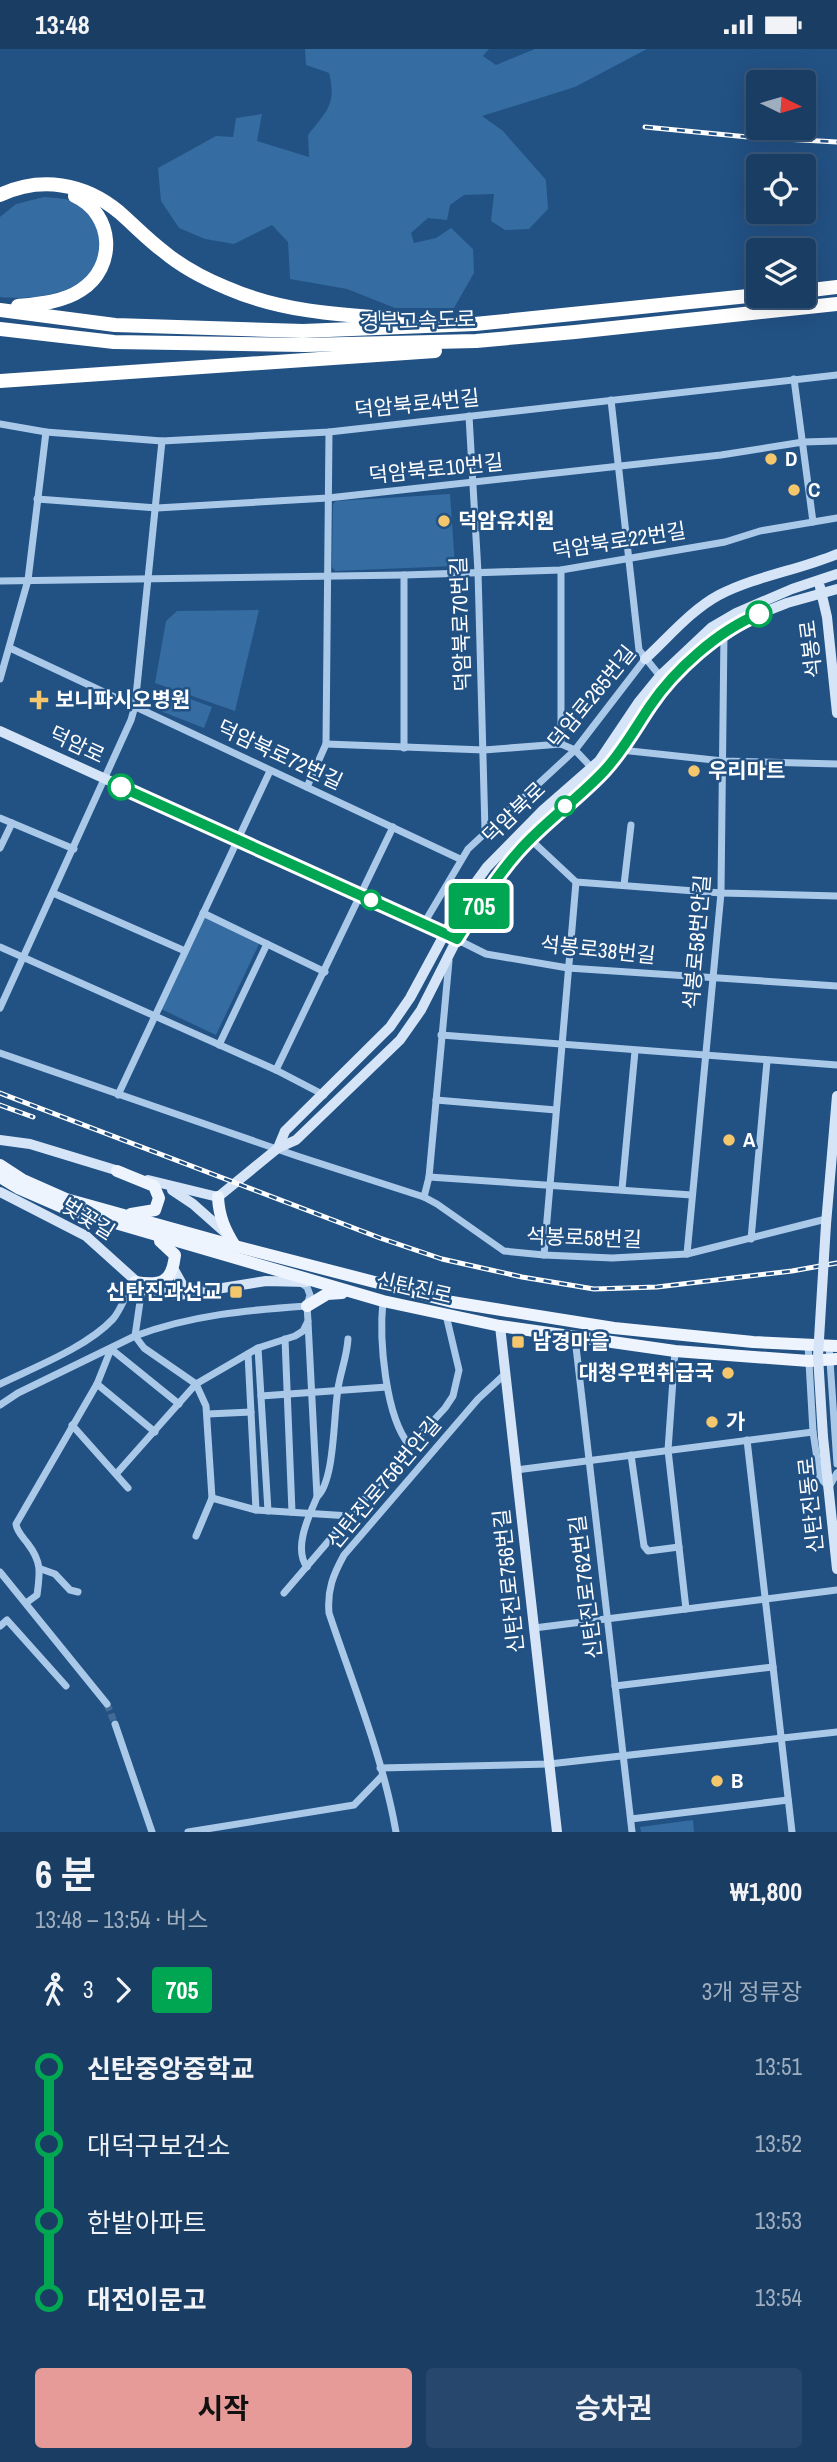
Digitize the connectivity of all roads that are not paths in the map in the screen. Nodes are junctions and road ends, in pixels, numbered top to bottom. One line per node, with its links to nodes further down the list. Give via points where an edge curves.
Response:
1 (0, 195): 8 (highway, via 38,183 78,189 118,211 193,271 275,304 336,315)
2 (0, 206): 7 (highway, via 36,192 72,195 99,215 107,244 100,270 80,291 51,302)
3 (837, 287): 4 (highway)
4 (816, 289)
5 (746, 296): 8 (highway, 경부고속도로)
6 (837, 304): 10 (highway, 경부고속도로)
7 (0, 308): 8 (highway, 경부고속도로, via 115,325 303,331)
8 (496, 322)
9 (0, 329): 10 (highway, 경부고속도로, via 114,342 305,345 476,341)
10 (575, 332): 13 (highway, via 446,350)
11 (837, 375): 12 (street, 덕암북로4번길)
12 (794, 379): 14 (street, 덕암북로4번길); 21 (street)
13 (0, 381)
14 (611, 400): 15 (street, 덕암북로4번길); 22 (street)
15 (469, 416): 18 (street, 덕암북로4번길); 23 (street, 덕암북로70번길)
16 (0, 424): 17 (street, 덕암북로4번길)
17 (46, 432): 19 (street, 덕암북로4번길); 25 (street)
18 (329, 432): 19 (street, 덕암북로4번길); 24 (street)
19 (162, 441): 26 (street)
20 (837, 441): 21 (street, 덕암북로10번길)
21 (803, 442): 22 (street, 덕암북로10번길); 28 (street)
22 (620, 464): 23 (street, 덕암북로10번길); 30 (street)
23 (471, 482): 24 (street, 덕암북로10번길); 32 (street, 덕암북로70번길)
24 (328, 498): 26 (street, 덕암북로10번길); 35 (street)
25 (37, 499): 26 (street, 덕암북로10번길); 37 (street)
26 (157, 509): 36 (street)
27 (837, 518): 28 (street, 덕암북로22번길)
28 (813, 522): 30 (street, 덕암북로22번길)
29 (837, 554): 45 (street, 덕암로265번길, via 716,597)
30 (630, 557): 31 (street, 덕암북로22번길); 45 (street, via 639,650)
31 (561, 570): 32 (street, 덕암북로22번길); 52 (street)
32 (478, 572): 34 (street, 덕암북로22번길); 54 (street, 덕암북로70번길)
33 (837, 574): 39 (street, 덕암북로)
34 (404, 575): 35 (street, 덕암북로22번길); 53 (street)
35 (326, 576): 36 (street, 덕암북로22번길); 51 (street)
36 (148, 578): 37 (street, 덕암북로22번길); 48 (street)
37 (28, 580): 38 (street, 덕암북로22번길); 44 (street)
38 (0, 581)
39 (818, 581): 41 (street, 석봉로); 46 (street, 덕암북로, via 712,627)
40 (837, 589): 41 (street, 덕암북로)
41 (822, 593): 42 (street, 석봉로); 43 (street, 덕암북로, via 749,618)
42 (832, 616): 49 (street, 석봉로)
43 (724, 632): 56 (street, 덕암북로, via 673,678); 57 (street, 석봉로58번안길)
44 (10, 648): 47 (street); 48 (street, 덕암북로72번길)
45 (645, 659): 46 (street); 55 (street, 덕암로265번길)
46 (660, 676): 59 (street, 덕암북로)
47 (0, 679)
48 (135, 706): 60 (street, 덕암북로72번길); 61 (street)
49 (837, 713)
50 (0, 731): 61 (street, 덕암로)
51 (326, 744): 53 (street); 62 (street)
52 (561, 744): 54 (street); 55 (street)
53 (404, 748): 54 (street)
54 (484, 750): 67 (street, 덕암북로70번길)
55 (576, 750): 59 (street); 67 (street, 덕암로265번길)
56 (621, 750): 57 (street); 69 (street, 덕암북로)
57 (723, 761): 58 (street); 76 (street, 석봉로58번안길)
58 (837, 764)
59 (592, 768): 81 (street, 덕암북로, via 487,867)
60 (270, 771): 62 (street, 덕암북로72번길); 68 (street)
61 (106, 780): 68 (street, 덕암로); 71 (street)
62 (307, 787): 66 (street, 덕암북로72번길)
63 (0, 818): 64 (street)
64 (12, 823): 70 (street); 71 (street)
65 (631, 825): 74 (street)
66 (393, 827): 72 (street, 덕암북로72번길); 77 (street)
67 (485, 831): 72 (street, 덕암로265번길)
68 (237, 839): 77 (street, 덕암로); 79 (street)
69 (530, 839): 73 (street); 82 (street, 덕암북로)
70 (0, 848)
71 (74, 849): 75 (street)
72 (460, 859): 80 (street, 덕암로265번길)
73 (576, 883): 74 (street); 88 (street)
74 (624, 885): 76 (street)
75 (53, 893): 85 (street); 87 (street)
76 (721, 893): 78 (street); 90 (street, 석봉로58번안길)
77 (359, 894): 80 (street, 덕암로); 89 (street)
78 (837, 896)
79 (203, 913): 83 (street); 85 (street)
80 (423, 925): 81 (street, 덕암로)
81 (444, 933): 82 (street, 석봉로38번길); 104 (street, 덕암북로, via 390,1027)
82 (457, 939): 86 (street, 덕암북로); 88 (street, 석봉로38번길, via 486,954)
83 (267, 944): 89 (street); 96 (street)
84 (0, 947): 87 (street)
85 (185, 951): 93 (street)
86 (450, 955): 94 (street); 109 (street, 덕암북로, via 400,1040 296,1140)
87 (23, 958): 92 (street); 93 (street)
88 (568, 968): 90 (street, 석봉로38번길); 95 (street)
89 (325, 972): 102 (street)
90 (712, 977): 91 (street, 석봉로38번길); 99 (street, 석봉로58번안길)
91 (837, 986)
92 (0, 1008)
93 (155, 1015): 96 (street); 103 (street)
94 (441, 1035): 95 (street); 106 (street)
95 (562, 1043): 97 (street); 107 (street)
96 (219, 1045): 102 (street)
97 (635, 1051): 99 (street); 116 (street)
98 (0, 1053): 103 (street, 석봉로58번길)
99 (704, 1056): 100 (street); 118 (street, 석봉로58번안길)
100 (767, 1061): 101 (street); 125 (street)
101 (837, 1065)
102 (276, 1070): 104 (street)
103 (118, 1095): 109 (street, 석봉로58번길)
104 (324, 1095): 109 (street, 덕암북로, via 285,1131)
105 (837, 1096): 123 (street)
106 (436, 1100): 107 (street); 113 (street)
107 (556, 1110): 115 (street)
108 (0, 1140): 111 (street, via 30,1144)
109 (278, 1148): 119 (street, 덕암북로); 120 (street, 석봉로58번길)
110 (0, 1165): 121 (main road, 신탄진로)
111 (117, 1171): 114 (street); 122 (main road, via 154,1186 159,1198 149,1213)
112 (0, 1177): 121 (main road, 신탄진로, via 18,1188)
113 (429, 1177): 115 (street); 120 (street)
114 (164, 1185): 119 (street); 126 (street)
115 (550, 1185): 116 (street); 128 (street)
116 (622, 1189): 118 (street)
117 (0, 1192): 132 (street, 벚꽃길, via 86,1236)
118 (692, 1195): 127 (street, 석봉로58번안길)
119 (218, 1197): 126 (main road, via 219,1214)
120 (424, 1197): 128 (street, 석봉로58번길, via 504,1251)
121 (65, 1203): 122 (main road, 신탄진로); 124 (main road, 신탄진로)
122 (118, 1213): 126 (main road, 신탄진로)
123 (829, 1216): 125 (street, 석봉로58번길); 170 (street, 신탄진동로, bridge, via 818,1356)
124 (155, 1236): 129 (main road, via 175,1255); 131 (main road, 신탄진로)
125 (751, 1239): 127 (street, 석봉로58번길)
126 (232, 1241): 144 (main road, 신탄진로, via 452,1302 614,1328)
127 (687, 1254): 128 (street, 석봉로58번길)
128 (544, 1255)
129 (173, 1268): 132 (main road, via 164,1281); 133 (street, via 183,1286)
130 (298, 1281): 131 (street); 133 (street, via 266,1281); 136 (street, via 309,1290)
131 (323, 1285): 134 (main road, 신탄진로)
132 (141, 1287): 133 (street, via 166,1294); 140 (street); 155 (street, via 128,1290 121,1308 104,1327)
133 (199, 1292)
134 (351, 1292): 135 (main road, 신탄진로); 136 (main road, via 327,1294)
135 (383, 1301): 137 (main road, 신탄진로); 158 (street)
136 (307, 1306): 138 (street); 140 (street, via 218,1313)
137 (446, 1315): 139 (main road, 신탄진로); 172 (street, via 457,1360 457,1382 445,1408)
138 (308, 1321): 142 (street, via 303,1331); 160 (street)
139 (500, 1326): 141 (main road, 신탄진로); 154 (street, 신탄진로756번길)
140 (135, 1336): 148 (street); 157 (street, via 144,1348)
141 (575, 1338): 149 (main road, 신탄진로); 175 (street, 신탄진로762번길)
142 (285, 1339): 147 (street); 161 (street)
143 (348, 1339): 159 (street)
144 (743, 1341): 145 (main road, 신탄진로); 150 (main road, via 746,1347 742,1349)
145 (808, 1345): 146 (main road, 신탄진로); 153 (street)
146 (833, 1346): 152 (street)
147 (258, 1348): 151 (street); 162 (street)
148 (111, 1349): 156 (street); 163 (street); 164 (street)
149 (674, 1351): 150 (main road, 신탄진로); 173 (street)
150 (717, 1354): 153 (main road, 신탄진로)
151 (248, 1355): 157 (street); 165 (street)
152 (833, 1360): 153 (main road, 신탄진로); 168 (street)
153 (809, 1361): 170 (street)
154 (505, 1374): 177 (street, 신탄진로756번길); 213 (street, 신탄진로756번안길, via 478,1399 344,1555 331,1579 329,1613)
155 (0, 1384)
156 (97, 1384): 167 (street); 169 (street)
157 (196, 1384): 163 (street); 166 (street)
158 (387, 1387): 159 (street); 172 (street, via 397,1428)
159 (338, 1392): 160 (street); 182 (street, via 329,1470)
160 (313, 1393): 161 (street); 182 (street)
161 (288, 1395): 162 (street); 186 (street)
162 (261, 1396): 185 (street)
163 (179, 1404): 169 (street)
164 (0, 1405)
165 (251, 1412): 166 (street); 184 (street)
166 (208, 1414): 183 (street)
167 (72, 1425): 178 (street); 192 (street, via 16,1524)
168 (836, 1430): 176 (street)
169 (155, 1433): 178 (street)
170 (818, 1434): 171 (street); 180 (street, 신탄진동로)
171 (747, 1440): 173 (street); 198 (street)
172 (410, 1446): 188 (street)
173 (668, 1450): 174 (street); 190 (street)
174 (631, 1455): 175 (street); 190 (street, via 643,1546 648,1551)
175 (589, 1460): 177 (street); 201 (street, 신탄진로762번길)
176 (837, 1464)
177 (516, 1470): 203 (street, 신탄진로756번길)
178 (117, 1473): 181 (street)
179 (837, 1473): 180 (street)
180 (829, 1487): 193 (street, 신탄진동로)
181 (128, 1488)
182 (317, 1497): 187 (street)
183 (212, 1498): 184 (street); 189 (street)
184 (256, 1510): 185 (street)
185 (268, 1511): 186 (street)
186 (292, 1512): 187 (street)
187 (310, 1513): 188 (street); 191 (street, via 301,1548)
188 (350, 1516): 191 (street)
189 (196, 1536)
190 (679, 1547): 200 (street)
191 (307, 1567): 197 (street)
192 (41, 1569): 196 (street); 199 (street, via 37,1595)
193 (837, 1569)
194 (0, 1572): 199 (street)
195 (837, 1590): 198 (street)
196 (78, 1592)
197 (284, 1593)
198 (765, 1599): 200 (street); 204 (street)
199 (26, 1603): 207 (street)
200 (686, 1609): 201 (street)
201 (608, 1619): 203 (street); 206 (street, 신탄진로762번길)
202 (0, 1626): 205 (street, via 7,1620)
203 (534, 1628): 212 (street, 신탄진로756번길)
204 (773, 1667): 206 (street); 210 (street)
205 (66, 1686)
206 (615, 1686): 211 (street, 신탄진로762번길)
207 (107, 1704)
208 (115, 1724): 216 (street)
209 (837, 1732): 210 (street)
210 (781, 1738): 211 (street); 214 (street)
211 (623, 1755): 212 (street); 215 (street, 신탄진로762번길)
212 (549, 1764): 213 (street); 219 (street, 신탄진로756번길)
213 (381, 1772): 217 (street, via 354,1805); 218 (street, 신탄진로756번안길)
214 (788, 1800): 215 (street); 221 (street)
215 (631, 1819): 220 (street, 신탄진로762번길)
216 (152, 1832)
217 (188, 1832)
218 (396, 1832)
219 (557, 1832)
220 (632, 1832)
221 (792, 1832)

